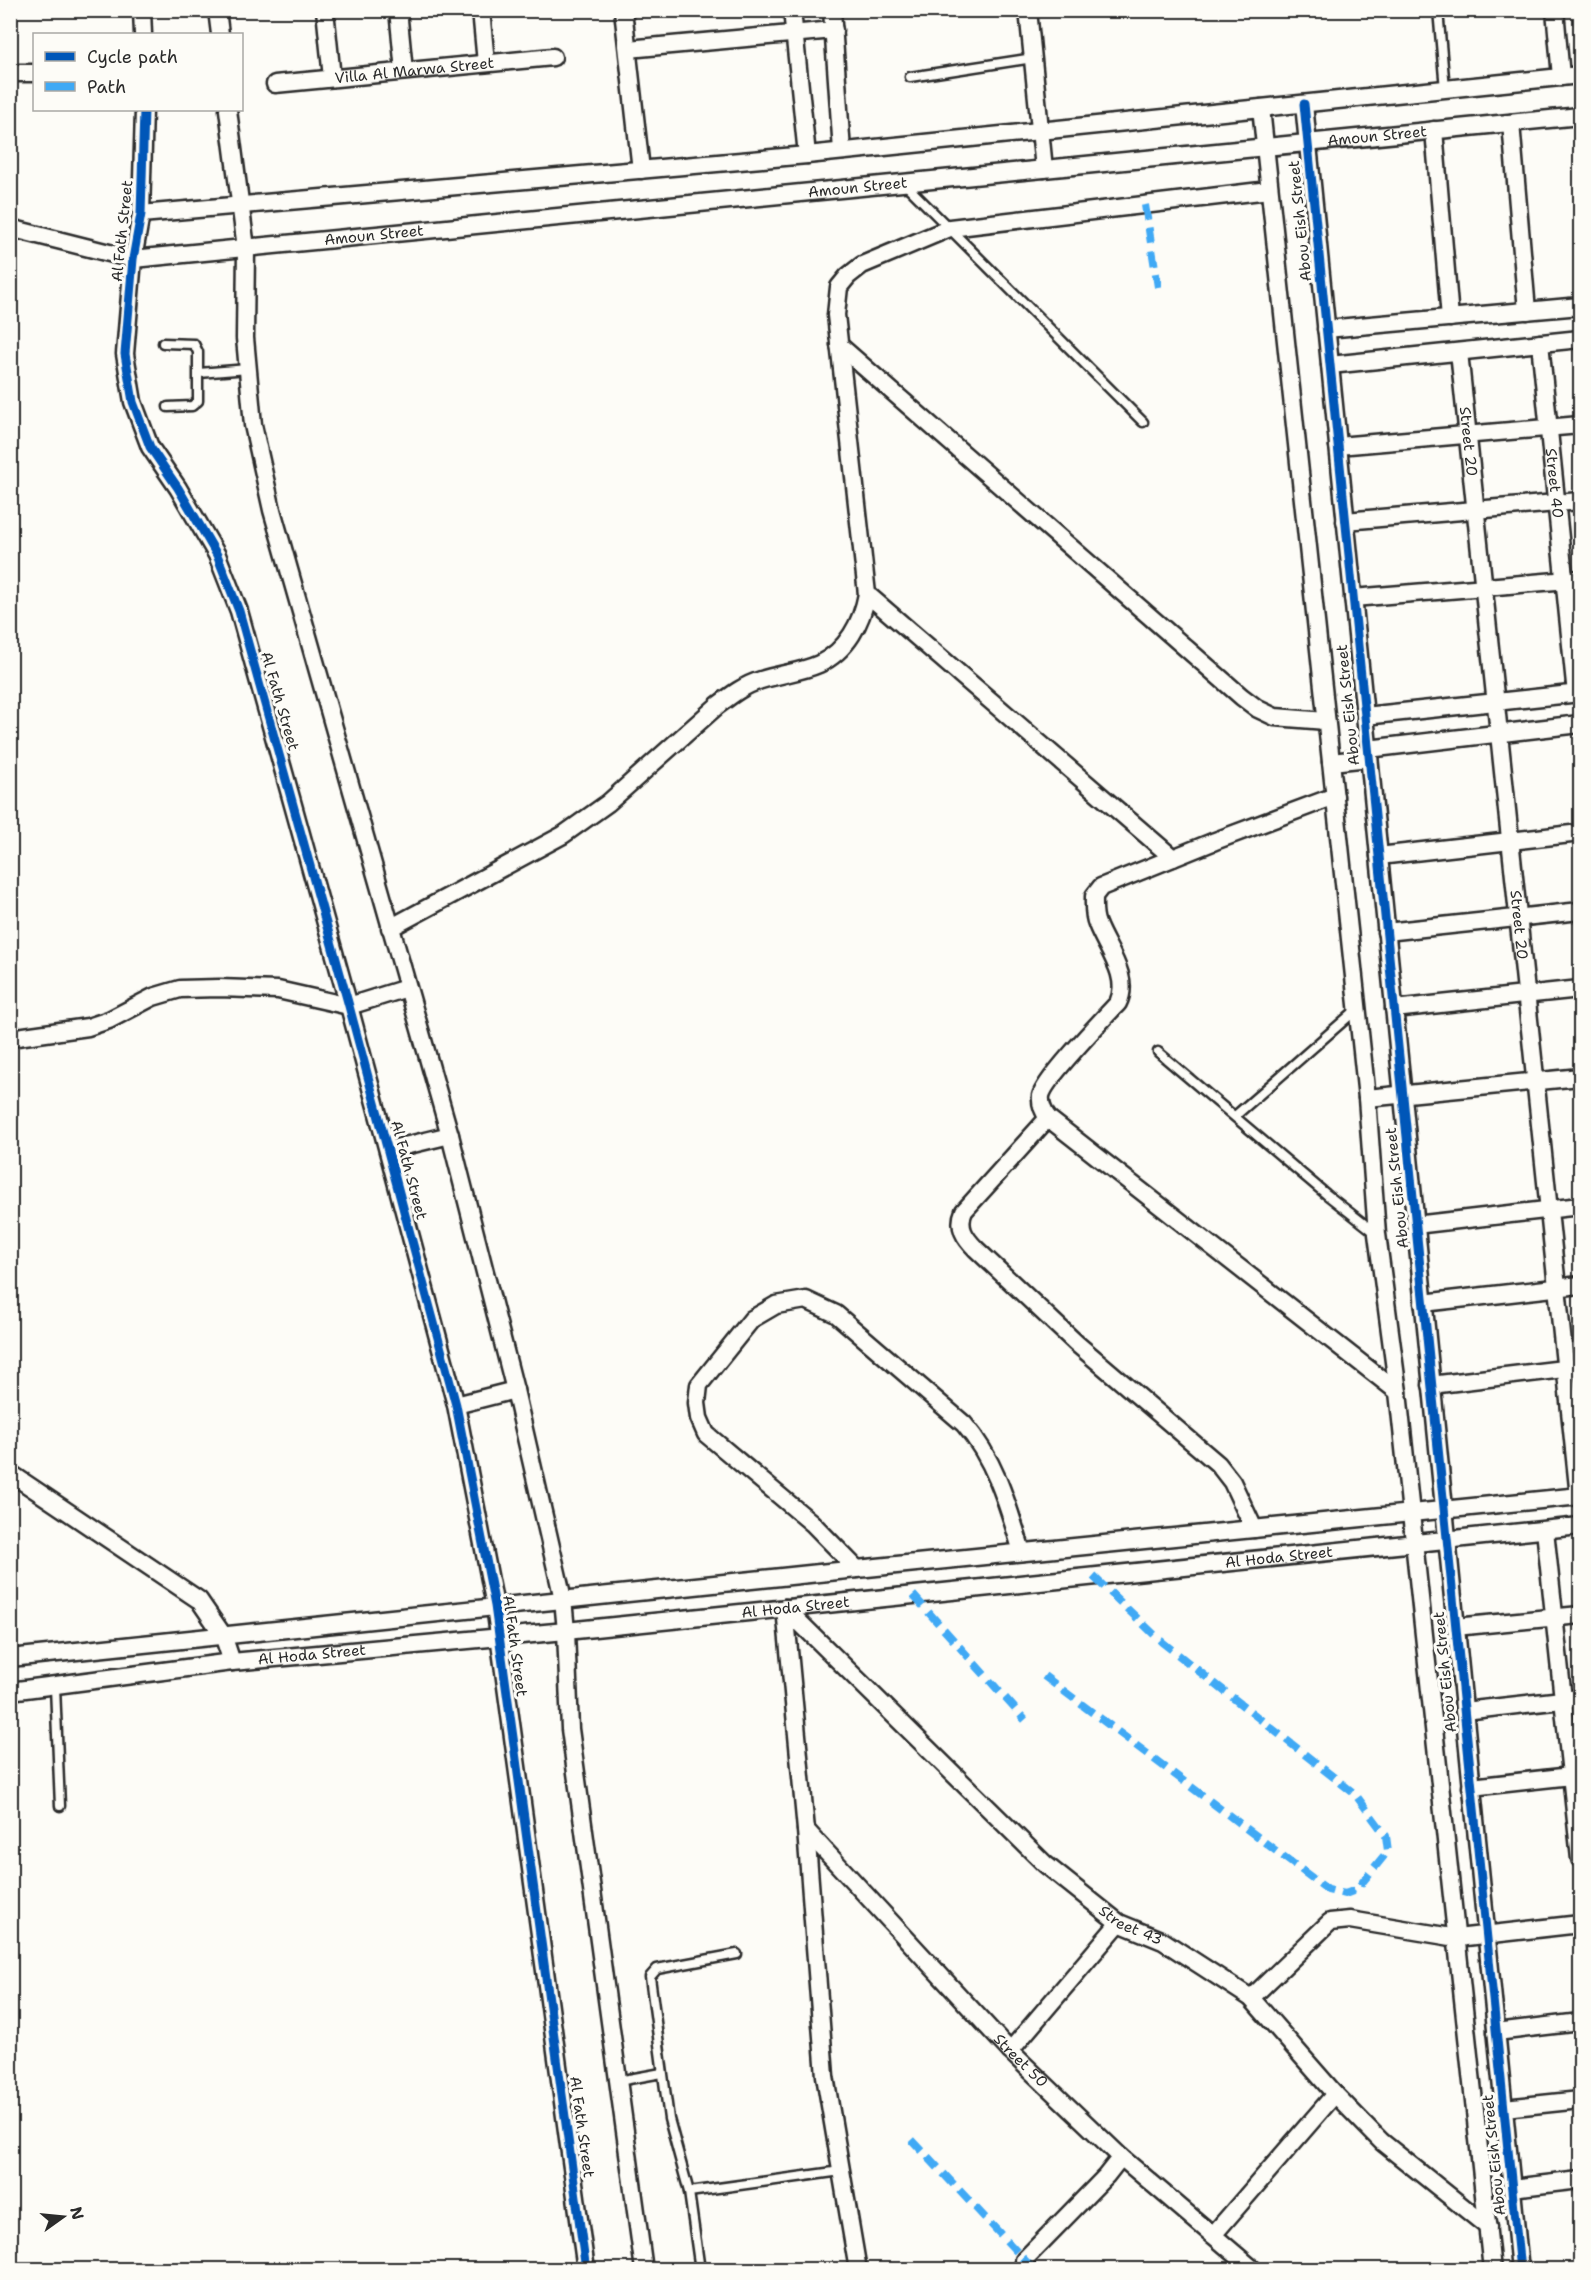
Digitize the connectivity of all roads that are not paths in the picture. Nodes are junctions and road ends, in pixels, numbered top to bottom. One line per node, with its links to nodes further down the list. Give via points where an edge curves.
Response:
1 (142, 10): 13 (street)
2 (217, 10): 14 (street)
3 (325, 10): 25 (street)
4 (398, 10): 20 (street)
5 (481, 10): 19 (street)
6 (623, 10): 16 (street)
7 (792, 10): 15 (street)
8 (832, 10): 12 (street)
9 (1028, 10): 18 (street)
10 (1438, 10): 28 (lane)
11 (1555, 10): 24 (street)
12 (834, 30): 15 (street); 39 (street)
13 (143, 33)
14 (220, 33)
15 (794, 33): 16 (street); 40 (street)
16 (628, 50): 42 (street)
17 (553, 57): 19 (street, Villa Al Marwa Street)
18 (1033, 58): 26 (lane); 36 (street)
19 (486, 63): 20 (street, Villa Al Marwa Street)
20 (404, 71): 25 (street, Villa Al Marwa Street)
21 (10, 73): 22 (street)
22 (33, 73)
23 (1581, 75): 24 (street)
24 (1562, 77): 28 (street)
25 (332, 78): 27 (street, Villa Al Marwa Street)
26 (910, 78)
27 (275, 84)
28 (1445, 89): 29 (street)
29 (1304, 104): 30 (street); 37 (street, Abou Eish Street)
30 (1261, 108): 36 (street); 38 (street, Abou Eish Street)
31 (144, 111): 46 (street, Al Fath Street)
32 (228, 111): 45 (street)
33 (1581, 116): 34 (street, Amoun Street)
34 (1511, 123): 35 (street, Amoun Street); 52 (street)
35 (1434, 130): 37 (street, Amoun Street); 53 (street)
36 (1040, 131): 39 (street); 41 (street)
37 (1308, 143): 38 (street, Amoun Street); 54 (street, Abou Eish Street)
38 (1265, 147): 41 (street, Amoun Street); 44 (street, Abou Eish Street)
39 (842, 151): 40 (street)
40 (807, 155): 42 (street)
41 (1044, 169): 43 (street, Amoun Street)
42 (641, 170): 45 (street)
43 (904, 183): 48 (lane); 49 (street, Amoun Street)
44 (1269, 190): 48 (street); 80 (street, Abou Eish Street)
45 (240, 206): 46 (street); 49 (street)
46 (141, 214): 50 (street, Al Fath Street)
47 (10, 228): 50 (street, Amoun Street)
48 (950, 228): 58 (street, via 862,265 848,276 839,287 836,300); 64 (lane)
49 (246, 248): 50 (street, Amoun Street); 61 (street)
50 (133, 259): 97 (street, Al Fath Street, via 125,354 132,402 150,447 217,555 239,611)
51 (1581, 306): 52 (street)
52 (1527, 311): 53 (street)
53 (1450, 318): 54 (street)
54 (1326, 329): 60 (street, Abou Eish Street)
55 (1581, 339): 57 (street)
56 (162, 343): 62 (lane, via 194,344)
57 (1540, 343): 59 (street); 66 (street, Street 40)
58 (839, 345): 75 (street); 80 (street, via 1242,698 1275,717)
59 (1460, 352): 60 (street); 67 (street, Street 20)
60 (1330, 365): 68 (street, Abou Eish Street)
61 (248, 369): 62 (lane); 92 (street, via 253,425 272,510)
62 (199, 373): 63 (lane, via 197,404)
63 (168, 408)
64 (1143, 422)
65 (1581, 425): 66 (street)
66 (1549, 427): 67 (street); 70 (street, Street 40)
67 (1468, 435): 68 (street); 71 (street, Street 20)
68 (1338, 446): 72 (street, Abou Eish Street)
69 (1581, 501): 70 (street)
70 (1557, 504): 71 (street); 73 (street, Street 40)
71 (1476, 510): 72 (street); 74 (street, Street 20)
72 (1345, 521): 76 (street, Abou Eish Street)
73 (1573, 580): 74 (street); 77 (street, Street 40)
74 (1484, 587): 76 (street); 78 (street, Street 20)
75 (867, 594): 89 (street); 92 (street, via 863,615 836,653 820,663 738,690 587,819)
76 (1353, 598): 79 (street, Abou Eish Street)
77 (1578, 694): 78 (street)
78 (1496, 702): 79 (street); 82 (street, Street 20)
79 (1365, 716): 83 (street, Abou Eish Street)
80 (1326, 721): 84 (street, Abou Eish Street)
81 (1580, 729): 82 (street)
82 (1499, 734): 83 (street); 87 (street, Street 20)
83 (1368, 754): 84 (street); 88 (street, Abou Eish Street)
84 (1331, 762): 85 (street, Abou Eish Street)
85 (1335, 796): 89 (street); 99 (street, Abou Eish Street)
86 (1581, 833): 87 (street)
87 (1510, 841): 88 (street); 91 (street, Street 20)
88 (1379, 856): 93 (street, Abou Eish Street)
89 (1173, 858): 107 (street, via 1113,882 1094,896 1096,922 1121,978 1122,995 1048,1082 1040,1099)
90 (1581, 911): 91 (street)
91 (1518, 918): 93 (street); 96 (street, Street 20)
92 (390, 928): 94 (street)
93 (1386, 933): 98 (street, Abou Eish Street)
94 (408, 988): 97 (street); 108 (street)
95 (1581, 989): 96 (street)
96 (1527, 995): 98 (street); 103 (street, Street 20)
97 (348, 1006): 100 (street, via 278,990 180,989 153,997 88,1028); 109 (street, Al Fath Street)
98 (1394, 1009): 104 (street, Abou Eish Street)
99 (1356, 1010): 105 (street, Abou Eish Street); 106 (lane)
100 (10, 1038)
101 (1158, 1052): 106 (lane)
102 (1581, 1077): 103 (street)
103 (1536, 1081): 104 (street); 111 (street, Street 20)
104 (1402, 1094): 105 (street); 112 (street, Abou Eish Street)
105 (1367, 1098): 113 (street, Abou Eish Street)
106 (1235, 1116): 113 (lane)
107 (1048, 1118): 120 (street); 127 (street, via 964,1211 960,1221 967,1239 1076,1343 1218,1464 1232,1482)
108 (450, 1135): 109 (street); 119 (street)
109 (388, 1150): 121 (street, Al Fath Street)
110 (1581, 1206): 111 (street)
111 (1549, 1210): 112 (street); 115 (street, Street 20)
112 (1415, 1225): 116 (street, Abou Eish Street)
113 (1377, 1234): 120 (street, Abou Eish Street)
114 (1581, 1285): 115 (street)
115 (1557, 1288): 116 (street); 117 (street, Street 20)
116 (1423, 1303): 118 (street, Abou Eish Street)
117 (1573, 1367): 118 (street); 123 (street, Street 20)
118 (1431, 1385): 124 (street, Abou Eish Street)
119 (515, 1390): 121 (street); 133 (street)
120 (1398, 1392): 125 (street, Abou Eish Street)
121 (456, 1405): 134 (street, Al Fath Street)
122 (10, 1473): 140 (street, via 199,1600)
123 (1580, 1496): 124 (street, Al Hoda Street)
124 (1444, 1510): 125 (street, Al Hoda Street); 129 (street, Abou Eish Street)
125 (1411, 1513): 127 (street, Al Hoda Street); 130 (street, Abou Eish Street)
126 (1581, 1526): 128 (street, Al Hoda Street)
127 (1254, 1529): 131 (street, Al Hoda Street)
128 (1545, 1530): 129 (street, Al Hoda Street); 137 (street)
129 (1447, 1539): 130 (street, Al Hoda Street); 138 (street, Abou Eish Street)
130 (1414, 1543): 135 (street, Al Hoda Street); 157 (street, Abou Eish Street)
131 (1022, 1552): 132 (street, Al Hoda Street); 132 (street, via 1000,1482 980,1443 964,1424 836,1314 806,1300 776,1305 752,1319 699,1385 699,1418 714,1442 812,1523)
132 (857, 1569): 133 (street, Al Hoda Street)
133 (563, 1599): 134 (street, Al Hoda Street); 139 (street)
134 (495, 1606): 140 (street, Al Hoda Street); 141 (street, Al Fath Street)
135 (785, 1608): 139 (street, Al Hoda Street); 152 (street); 154 (street, Street 43, via 1045,1864)
136 (1581, 1615): 137 (street)
137 (1555, 1617): 138 (street); 147 (street)
138 (1455, 1627): 148 (street, Abou Eish Street)
139 (567, 1631): 141 (street, Al Hoda Street); 164 (street, via 570,1729)
140 (223, 1635): 142 (street, Al Hoda Street); 143 (street)
141 (499, 1637): 143 (street, Al Hoda Street); 176 (street, Al Fath Street)
142 (10, 1658)
143 (232, 1662): 144 (street, Al Hoda Street)
144 (55, 1686): 145 (street, Al Hoda Street); 151 (lane)
145 (10, 1692)
146 (1581, 1698): 147 (street)
147 (1563, 1700): 148 (street); 149 (street)
148 (1464, 1711): 150 (street, Abou Eish Street)
149 (1576, 1776): 150 (street); 153 (street)
150 (1472, 1787): 156 (street, Abou Eish Street)
151 (60, 1806)
152 (806, 1830): 162 (street, Street 50); 169 (street, via 825,2076)
153 (1581, 1859)
154 (1119, 1923): 159 (street, Street 43, via 1163,1941); 162 (street)
155 (1581, 1924): 156 (street)
156 (1486, 1935): 157 (street); 161 (street, Abou Eish Street)
157 (1457, 1938): 159 (street, via 1340,1919 1330,1922); 173 (street, Abou Eish Street)
158 (737, 1954): 163 (lane, via 657,1969 653,1973 650,1982)
159 (1251, 1998): 165 (street, Street 43)
160 (1581, 2022): 161 (street)
161 (1496, 2032): 167 (street, Abou Eish Street)
162 (1010, 2051): 168 (street, Street 50)
163 (662, 2073): 164 (lane); 172 (lane, via 672,2134)
164 (618, 2080): 177 (street)
165 (1335, 2094): 173 (street, Street 43, via 1382,2142); 174 (street)
166 (1581, 2100): 167 (street)
167 (1504, 2108): 171 (street, Abou Eish Street)
168 (1121, 2157): 174 (street, Street 50); 175 (street)
169 (841, 2171): 172 (lane); 179 (street)
170 (1581, 2180): 171 (street)
171 (1512, 2188): 182 (street, Abou Eish Street)
172 (689, 2192): 178 (lane)
173 (1488, 2227): 181 (street, Abou Eish Street)
174 (1213, 2235): 180 (street, Street 50)
175 (1024, 2260)
176 (586, 2270)
177 (644, 2270)
178 (700, 2270)
179 (858, 2270)
180 (1254, 2270)
181 (1492, 2270)
182 (1520, 2270)

